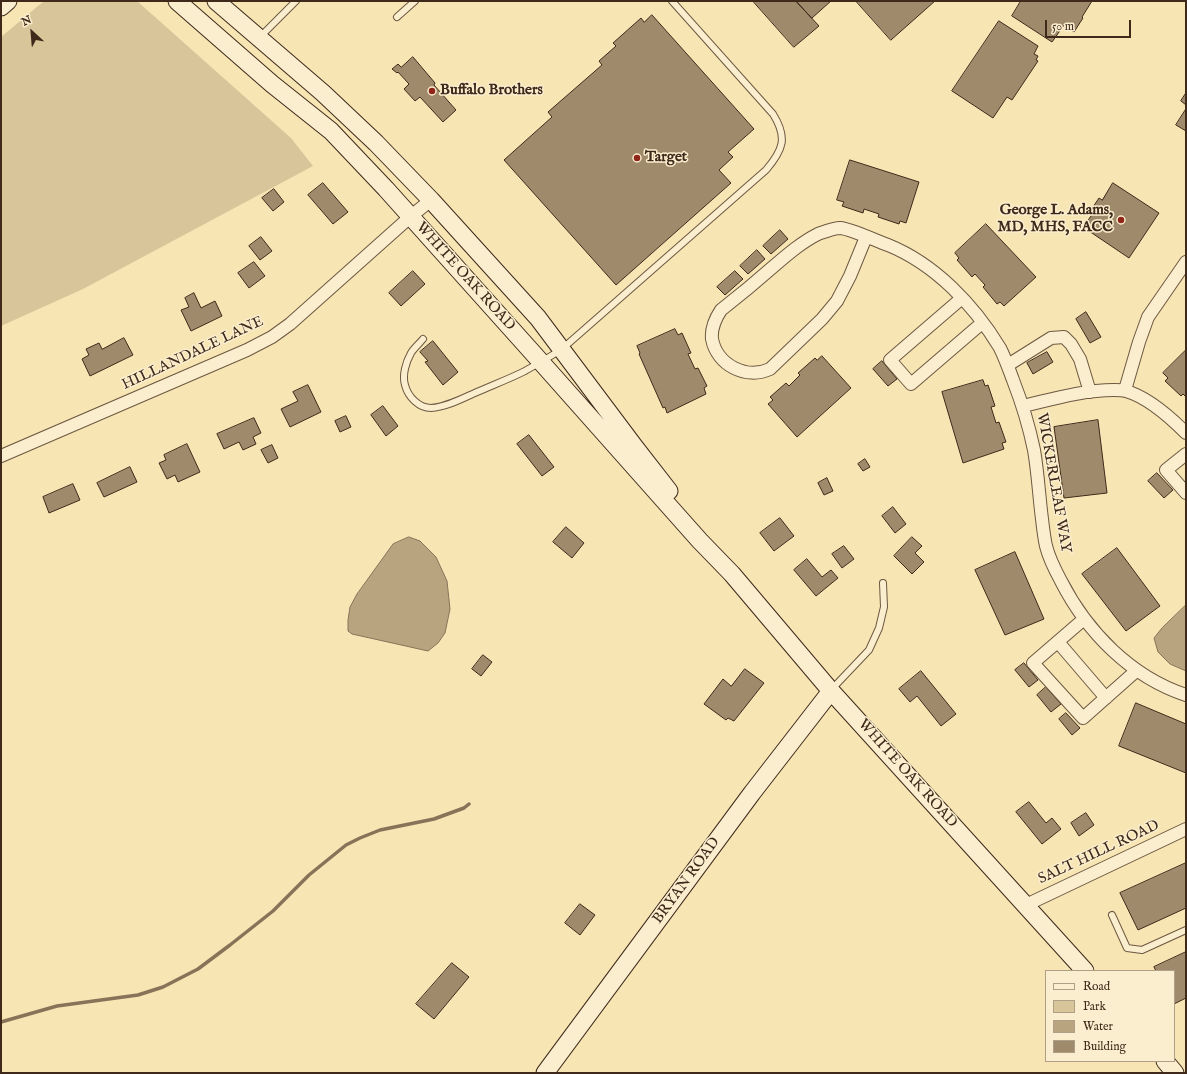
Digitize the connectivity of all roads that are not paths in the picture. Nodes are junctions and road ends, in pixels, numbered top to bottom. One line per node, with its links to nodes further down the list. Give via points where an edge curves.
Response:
1 (8, 1): 7 (street)
2 (177, 1): 11 (street, WHITE OAK ROAD, via 272,84 331,131)
3 (216, 1): 9 (street, WHITE OAK ROAD)
4 (296, 1): 9 (lane)
5 (415, 1): 8 (lane)
6 (672, 1): 17 (lane, via 773,114 781,133 780,149 776,159 766,170)
7 (1, 7)
8 (397, 17)
9 (259, 38): 10 (street, WHITE OAK ROAD, via 376,143)
10 (431, 200): 11 (street, HILLANDALE LANE); 17 (street, WHITE OAK ROAD, via 538,318)
11 (410, 217): 18 (street, WHITE OAK ROAD); 25 (street, HILLANDALE LANE, via 290,324 272,337)
12 (866, 237): 12 (street, WICKERLEAF WAY, via 839,228 818,234 793,250 721,310 713,327 712,339 722,361 734,369 745,372 763,372 770,368 822,319 837,301); 14 (street, WICKERLEAF WAY, via 915,258 957,291)
13 (1186, 262): 20 (street, via 1148,317)
14 (962, 298): 15 (street, WICKERLEAF WAY); 15 (street, via 890,360 911,384)
15 (982, 323): 19 (street, WICKERLEAF WAY)
16 (423, 339): 18 (lane, via 411,352 405,366 405,385 413,400 430,408 458,400)
17 (562, 349): 18 (lane); 27 (street, WHITE OAK ROAD)
18 (541, 362): 27 (street, WHITE OAK ROAD, via 700,542)
19 (1008, 365): 21 (street, via 1051,338 1064,337 1080,360); 22 (street, WICKERLEAF WAY)
20 (1125, 390): 21 (street); 23 (street, via 1148,401)
21 (1090, 392): 22 (street)
22 (1023, 406): 29 (street, WICKERLEAF WAY, via 1034,449 1046,545 1052,564)
23 (1186, 433)
24 (1186, 454): 26 (street, via 1166,470)
25 (1, 456)
26 (1186, 493)
27 (732, 574): 32 (street, WHITE OAK ROAD)
28 (883, 583): 32 (lane, via 884,607 879,628 869,650)
29 (1084, 619): 30 (street); 31 (street, WICKERLEAF WAY, via 1120,658)
30 (1058, 642): 34 (street); 34 (street, via 1033,663 1083,718)
31 (1136, 671): 33 (street, WICKERLEAF WAY, via 1172,691); 34 (street)
32 (831, 691): 36 (street, WHITE OAK ROAD); 41 (street, BRYAN ROAD, via 752,792)
33 (1186, 695)
34 (1106, 698)
35 (1186, 830): 36 (street, SALT HILL ROAD)
36 (1026, 905): 39 (street, WHITE OAK ROAD)
37 (1112, 915): 38 (lane, via 1127,948 1142,950)
38 (1186, 930)
39 (1084, 970)
40 (1166, 1062): 42 (street)
41 (545, 1073)
42 (1175, 1073)

